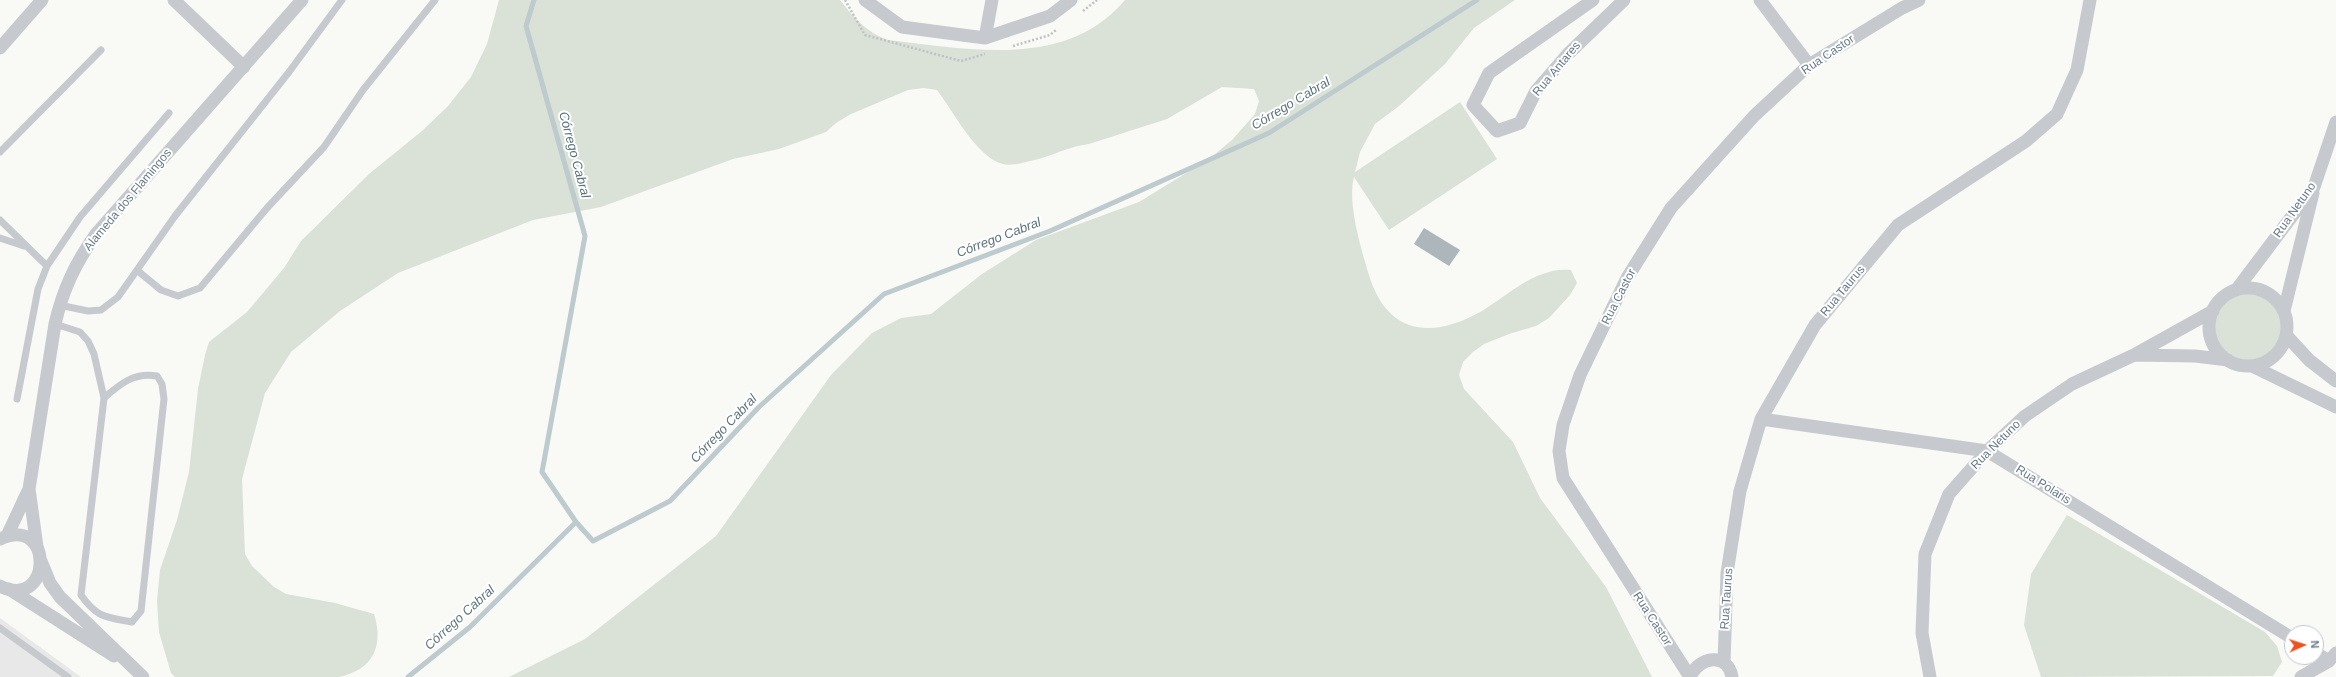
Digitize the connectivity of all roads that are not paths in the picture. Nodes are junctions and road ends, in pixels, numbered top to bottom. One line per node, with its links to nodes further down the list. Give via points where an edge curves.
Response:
1 (42, 0): 15 (street)
2 (174, 0): 18 (street)
3 (302, 0): 18 (street, Alameda dos Flamingos)
4 (342, 0): 27 (lane, via 176,216)
5 (435, 0): 27 (lane, via 363,90 324,146 267,208 200,288 178,296 161,290)
6 (865, 0): 14 (street, via 902,27)
7 (992, 0): 14 (street)
8 (1071, 0): 14 (street, via 1050,16)
9 (1593, 0): 10 (street, Rua Antares, via 1489,73 1473,105 1497,131 1520,123 1536,91 1568,54)
10 (1624, 0)
11 (1760, 0): 17 (street)
12 (1919, 0): 17 (street, Rua Castor)
13 (2090, 0): 41 (street, Rua Taurus, via 2077,70 2057,114 2026,141 1898,225 1815,325)
14 (985, 38)
15 (0, 48)
16 (101, 50): 21 (lane)
17 (1809, 64): 54 (street, Rua Castor, via 1754,116 1671,208 1628,278 1580,375 1563,425 1559,451 1563,478)
18 (244, 67): 29 (street, Alameda dos Flamingos, via 96,234 77,262)
19 (169, 113): 26 (lane, via 80,217)
20 (2336, 122): 22 (street, Rua Netuno)
21 (0, 152)
22 (2314, 187): 28 (street, Rua Netuno); 31 (street)
23 (0, 220): 25 (lane)
24 (0, 238): 25 (lane)
25 (28, 247): 26 (lane)
26 (47, 266): 39 (lane, via 38,289)
27 (138, 271): 29 (lane, via 118,297 101,310 88,311)
28 (2237, 289): 30 (street, via 2227,294); 31 (street, via 2248,287 2270,294)
29 (59, 305): 32 (street, Alameda dos Flamingos)
30 (2213, 311): 34 (street, Rua Netuno); 35 (street, via 2210,322 2212,339 2220,353)
31 (2284, 311): 33 (street)
32 (55, 324): 38 (lane, via 80,332 88,340 94,354); 43 (street, Alameda dos Flamingos)
33 (2286, 335): 36 (street, via 2282,347 2274,356 2264,363); 37 (street, via 2309,360)
34 (2134, 355): 35 (street, via 2195,356); 42 (street, Rua Netuno, via 2072,384 2025,416)
35 (2228, 360): 36 (street)
36 (2252, 366): 40 (street)
37 (2336, 381)
38 (104, 398): 38 (lane, via 122,382 140,374 157,376 162,384 164,399 141,611 132,622 106,617 92,610 82,595)
39 (17, 399)
40 (2336, 407)
41 (1761, 419): 42 (street, Rua Polaris); 51 (street, Rua Taurus, via 1740,491 1727,573)
42 (1987, 451): 49 (street, Rua Polaris); 56 (street, Rua Netuno, via 1949,494 1925,554 1922,633)
43 (29, 489): 44 (street, Alameda dos Flamingos); 45 (street, Alameda dos Flamingos)
44 (3, 538): 45 (street, via 23,536)
45 (37, 547): 46 (street, Alameda dos Flamingos)
46 (41, 561): 47 (street, via 39,572 32,583 18,590); 52 (street, Alameda dos Flamingos, via 50,583 60,597)
47 (5, 587): 52 (street)
48 (0, 628): 53 (lane)
49 (2284, 633)
50 (2332, 657): 57 (street)
51 (1724, 663): 54 (street, via 1716,660 1704,661 1694,669); 55 (street, via 1732,672)
52 (141, 675)
53 (68, 677)
54 (1690, 677)
55 (1732, 677)
56 (1930, 677)
57 (2301, 677)

